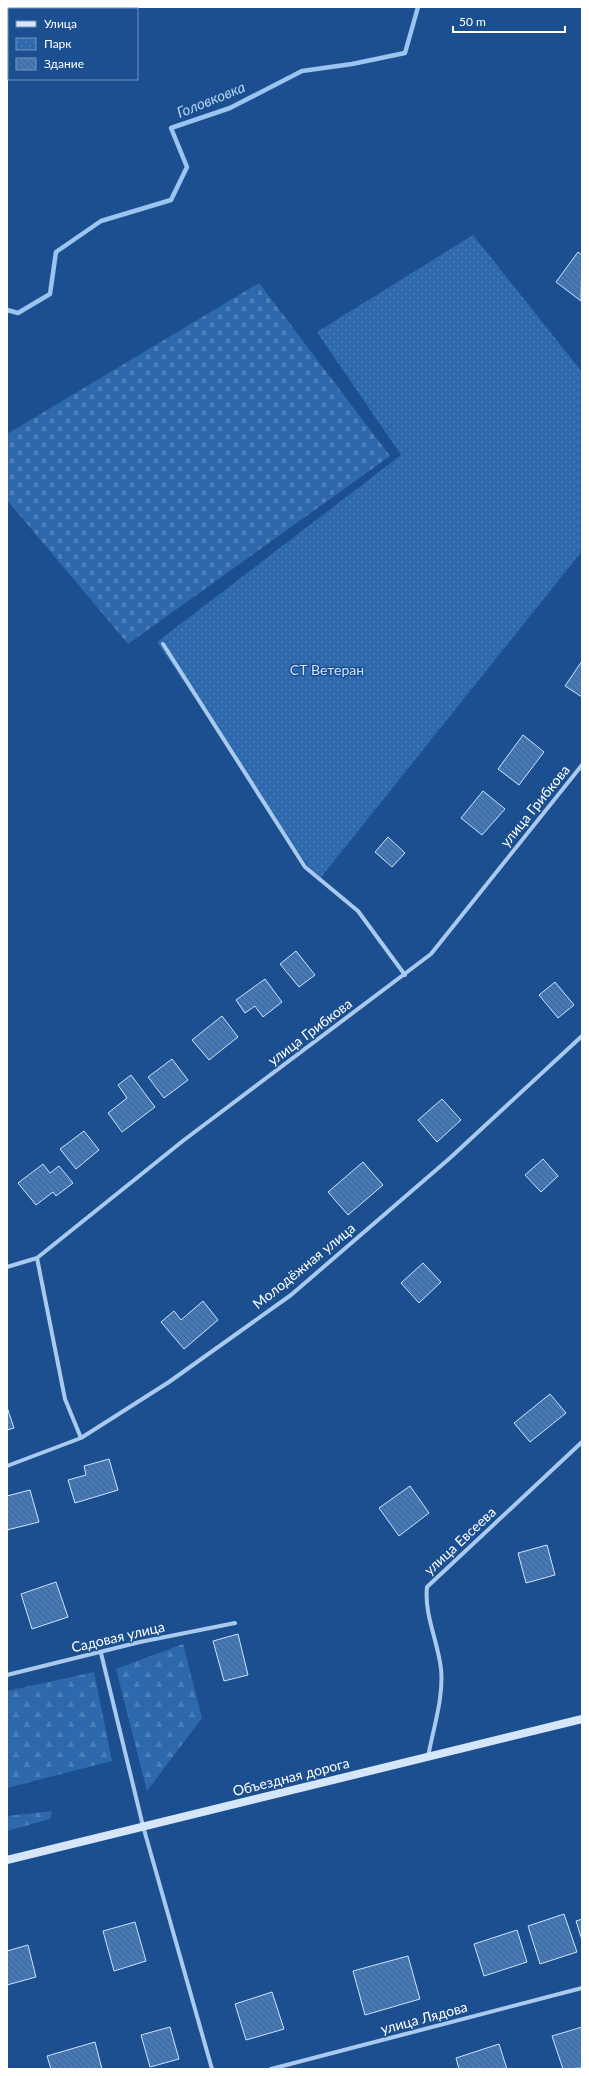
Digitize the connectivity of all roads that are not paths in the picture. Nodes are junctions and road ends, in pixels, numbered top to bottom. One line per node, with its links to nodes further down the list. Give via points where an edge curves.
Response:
1 (163, 644): 3 (street, via 305,867 358,911)
2 (582, 766): 3 (street, улица Грибкова, via 449,933 431,954)
3 (405, 975): 5 (street, улица Грибкова, via 184,1140)
4 (582, 1036): 7 (street, Молодёжная улица, via 450,1158 291,1295 169,1382)
5 (37, 1258): 6 (street, улица Грибкова); 7 (street, via 65,1399)
6 (7, 1267)
7 (81, 1438): 9 (street, Молодёжная улица)
8 (582, 1442): 14 (street, улица Евсеева, via 427,1587 426,1601 441,1667 442,1684)
9 (7, 1466)
10 (235, 1623): 11 (street, Садовая улица, via 140,1642)
11 (101, 1653): 12 (street, Садовая улица); 15 (street)
12 (7, 1675)
13 (582, 1720): 14 (main road, Объездная дорога)
14 (428, 1757): 15 (main road, Объездная дорога)
15 (143, 1826): 16 (main road, Объездная дорога); 18 (street)
16 (7, 1860)
17 (582, 1988): 19 (street, улица Лядова)
18 (212, 2069)
19 (271, 2069)

